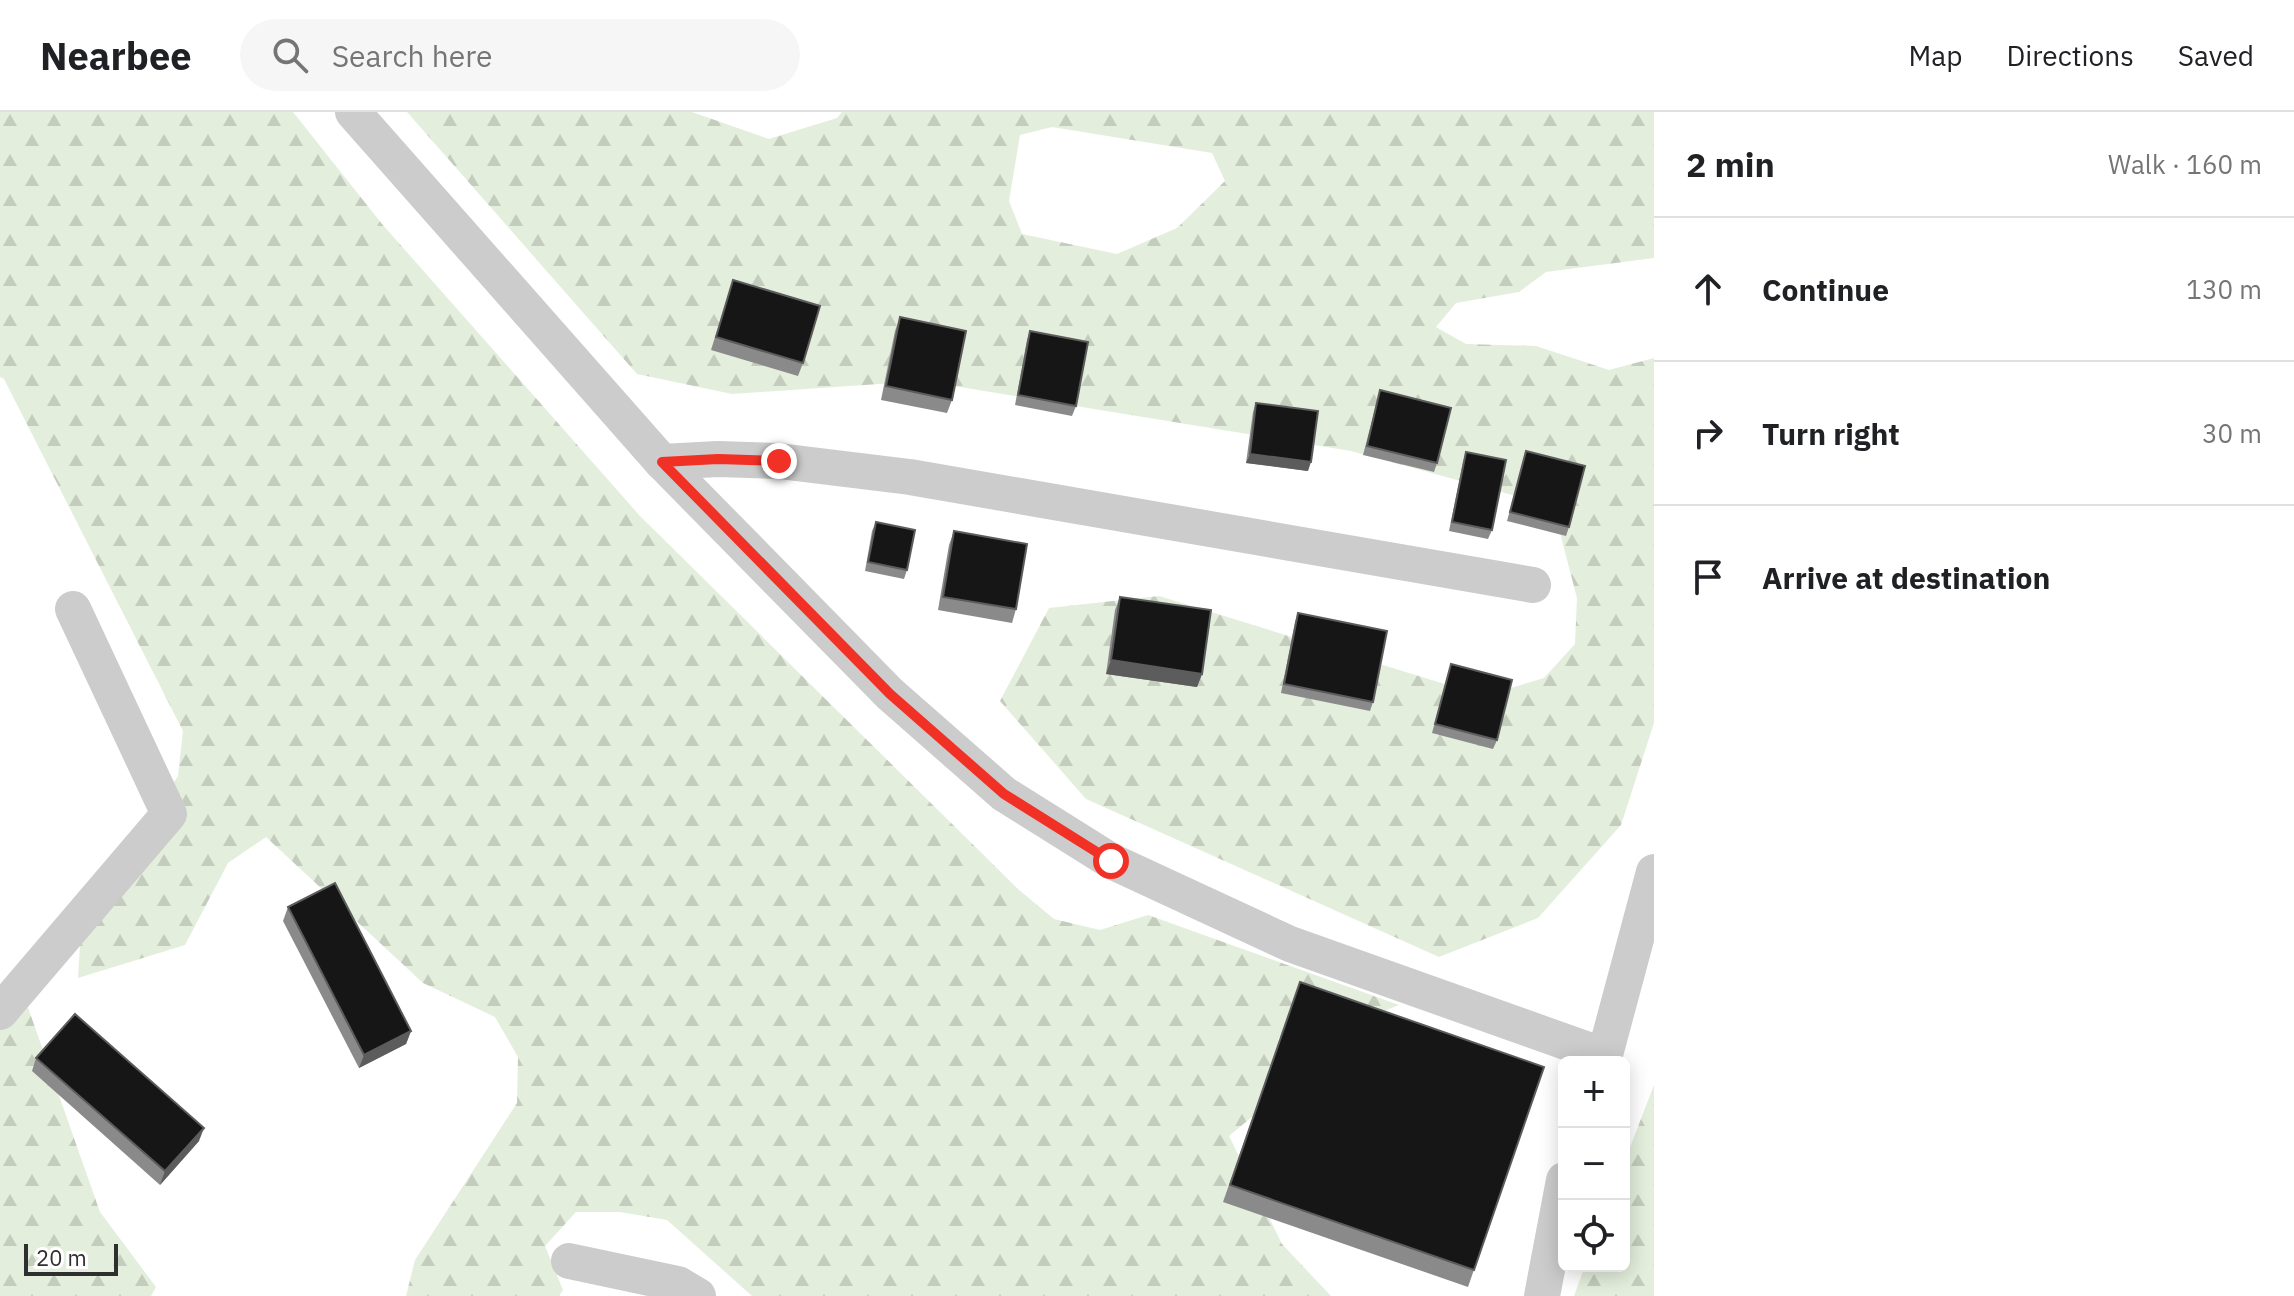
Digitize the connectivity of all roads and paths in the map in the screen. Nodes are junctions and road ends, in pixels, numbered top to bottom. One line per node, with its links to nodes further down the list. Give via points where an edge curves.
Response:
1 (353, 112): 2 (street)
2 (662, 462): 3 (street, via 779,461 910,477); 7 (street, via 890,694 1018,803 1111,861 1290,944)
3 (1533, 585)
4 (73, 609): 6 (street, via 169,814)
5 (1654, 872): 8 (street)
6 (5, 996)
7 (1596, 1056)
8 (1605, 1056)
9 (1560, 1200): 12 (street)
10 (569, 1261): 11 (street, via 678,1284)
11 (698, 1296)
12 (1542, 1296)

